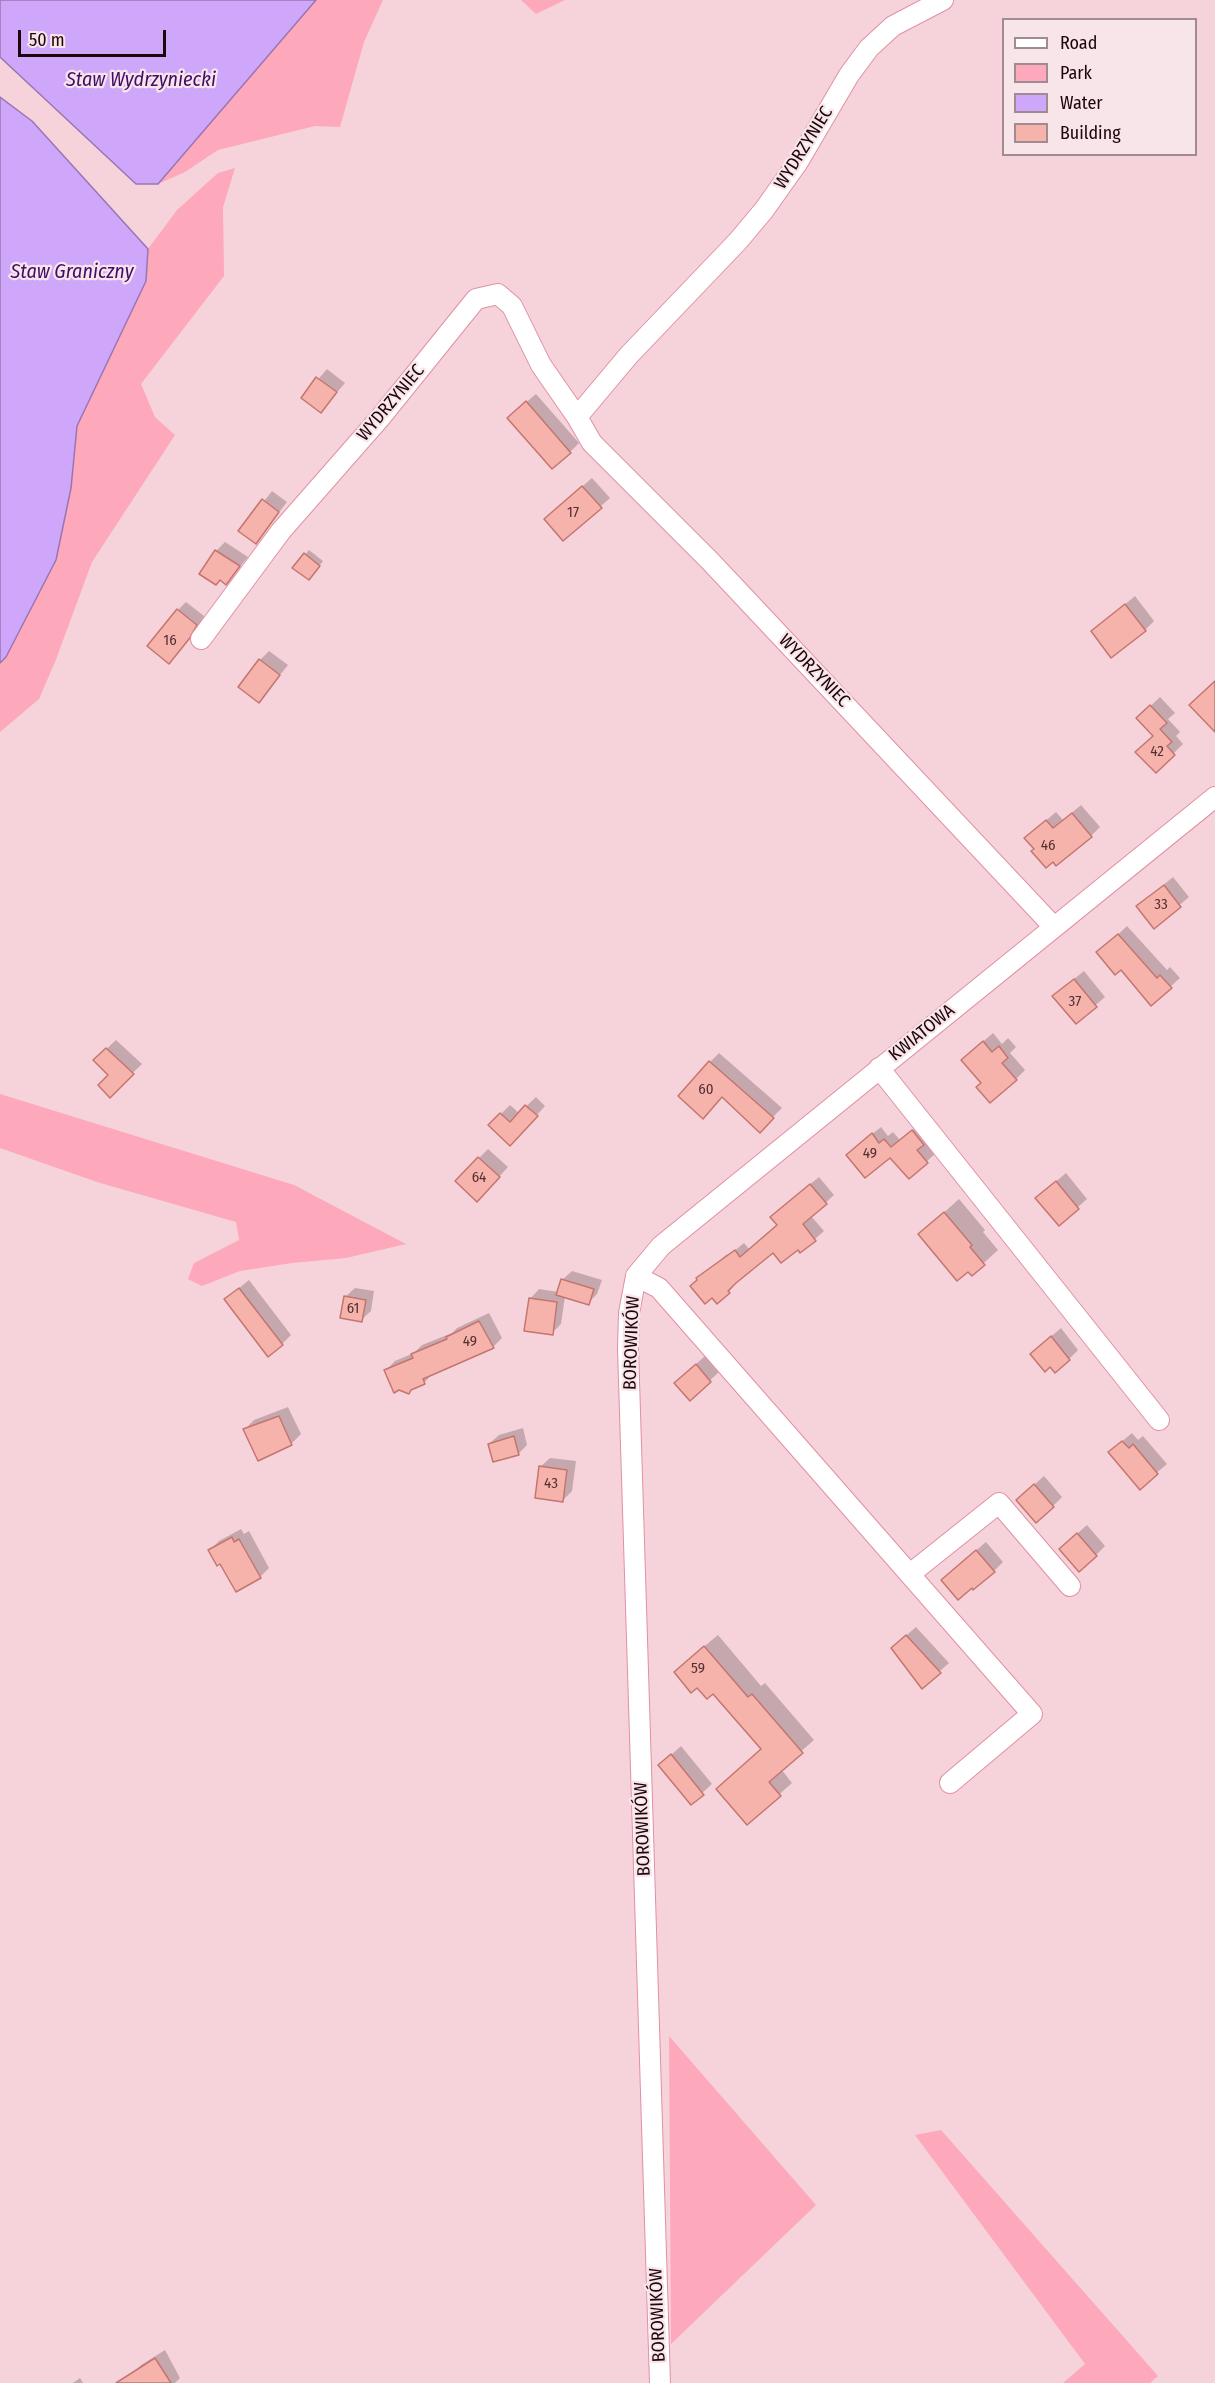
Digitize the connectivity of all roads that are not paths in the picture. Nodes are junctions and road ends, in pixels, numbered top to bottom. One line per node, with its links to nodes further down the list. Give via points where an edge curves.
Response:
1 (943, 0): 2 (street, WYDRZYNIEC, via 893,26 869,48 764,210)
2 (577, 417): 3 (street, WYDRZYNIEC, via 541,365 512,306 498,294 476,299 380,418 281,531); 5 (street, WYDRZYNIEC, via 592,443 711,562)
3 (201, 639)
4 (1215, 796): 5 (street, KWIATOWA)
5 (1053, 926): 6 (street, KWIATOWA)
6 (879, 1068): 7 (street, KWIATOWA, via 662,1246); 8 (street)
7 (636, 1276): 9 (street, via 659,1288); 12 (street, BOROWIKÓW, via 628,1348)
8 (1159, 1420)
9 (910, 1574): 10 (street, via 999,1503); 11 (street, via 1032,1714)
10 (1070, 1586)
11 (950, 1783)
12 (660, 2383)

